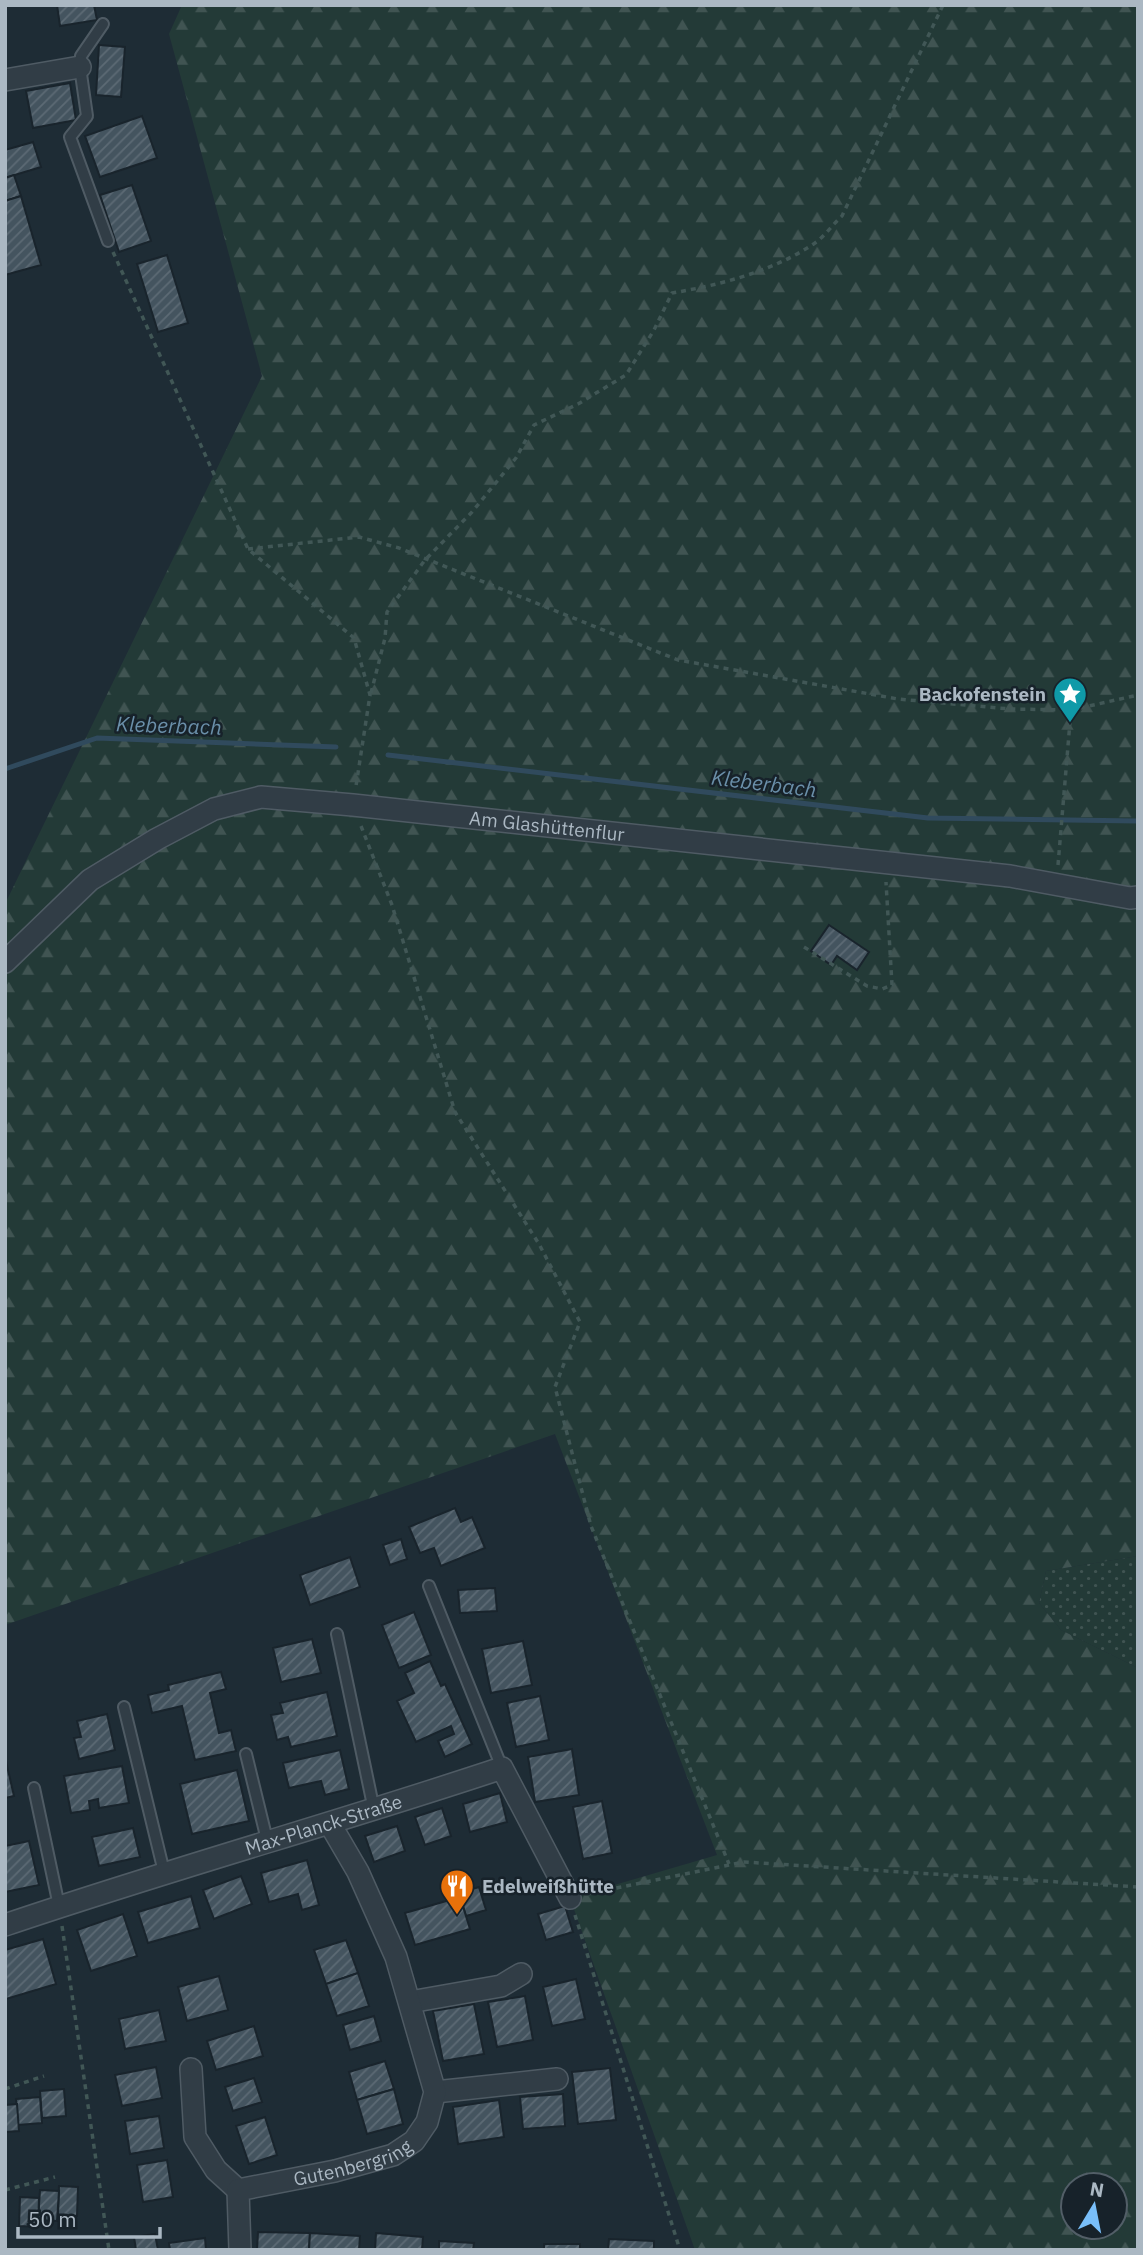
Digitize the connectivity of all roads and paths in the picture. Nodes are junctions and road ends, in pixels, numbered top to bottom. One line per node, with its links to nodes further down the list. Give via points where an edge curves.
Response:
1 (943, 5): 7 (path, via 842,216 816,242 773,265 717,286 672,293 626,374 534,425 516,458)
2 (103, 24): 3 (lane, via 81,56)
3 (80, 67): 4 (street); 5 (lane, via 87,116 70,137)
4 (5, 80)
5 (108, 241): 6 (path)
6 (248, 549): 7 (path, via 359,537); 8 (path, via 354,638)
7 (425, 560): 8 (path, via 387,612); 10 (path, via 678,660 898,699)
8 (370, 695): 11 (path)
9 (1138, 695): 10 (path)
10 (1071, 710): 13 (path)
11 (353, 804): 12 (street, Am Glashüttenflur); 16 (street, Am Glashüttenflur, via 261,797 214,809 89,880); 26 (path, via 392,905 455,1112 539,1244 580,1322 555,1387 591,1526)
12 (884, 862): 13 (street, Am Glashüttenflur, via 1010,876); 15 (path, via 892,985 882,989 867,986)
13 (1056, 886): 14 (street, Am Glashüttenflur)
14 (1138, 897)
15 (804, 947)
16 (5, 962)
17 (429, 1586): 21 (lane)
18 (337, 1634): 23 (lane)
19 (124, 1707): 27 (lane)
20 (246, 1754): 25 (lane)
21 (502, 1768): 23 (street, Max-Planck-Straße); 29 (street)
22 (34, 1788): 30 (lane)
23 (374, 1810): 24 (street, Max-Planck-Straße)
24 (330, 1824): 25 (street, Max-Planck-Straße); 33 (street, via 391,1945)
25 (267, 1840): 27 (street, Max-Planck-Straße)
26 (729, 1864): 28 (path); 29 (path)
27 (164, 1872): 30 (street, Max-Planck-Straße)
28 (1138, 1887)
29 (570, 1898): 44 (path)
30 (59, 1906): 31 (street, Max-Planck-Straße); 42 (path)
31 (5, 1925)
32 (521, 1973): 33 (street, via 502,1986)
33 (410, 2002): 38 (street)
34 (191, 2069): 41 (street, via 195,2137 216,2170)
35 (44, 2076): 37 (path)
36 (557, 2079): 38 (street)
37 (5, 2089)
38 (435, 2092): 41 (street, Gutenbergring, via 427,2122 414,2141 393,2155)
39 (55, 2177): 40 (path)
40 (5, 2190)
41 (238, 2190): 43 (street)
42 (109, 2250)
43 (240, 2250)
44 (680, 2250)

